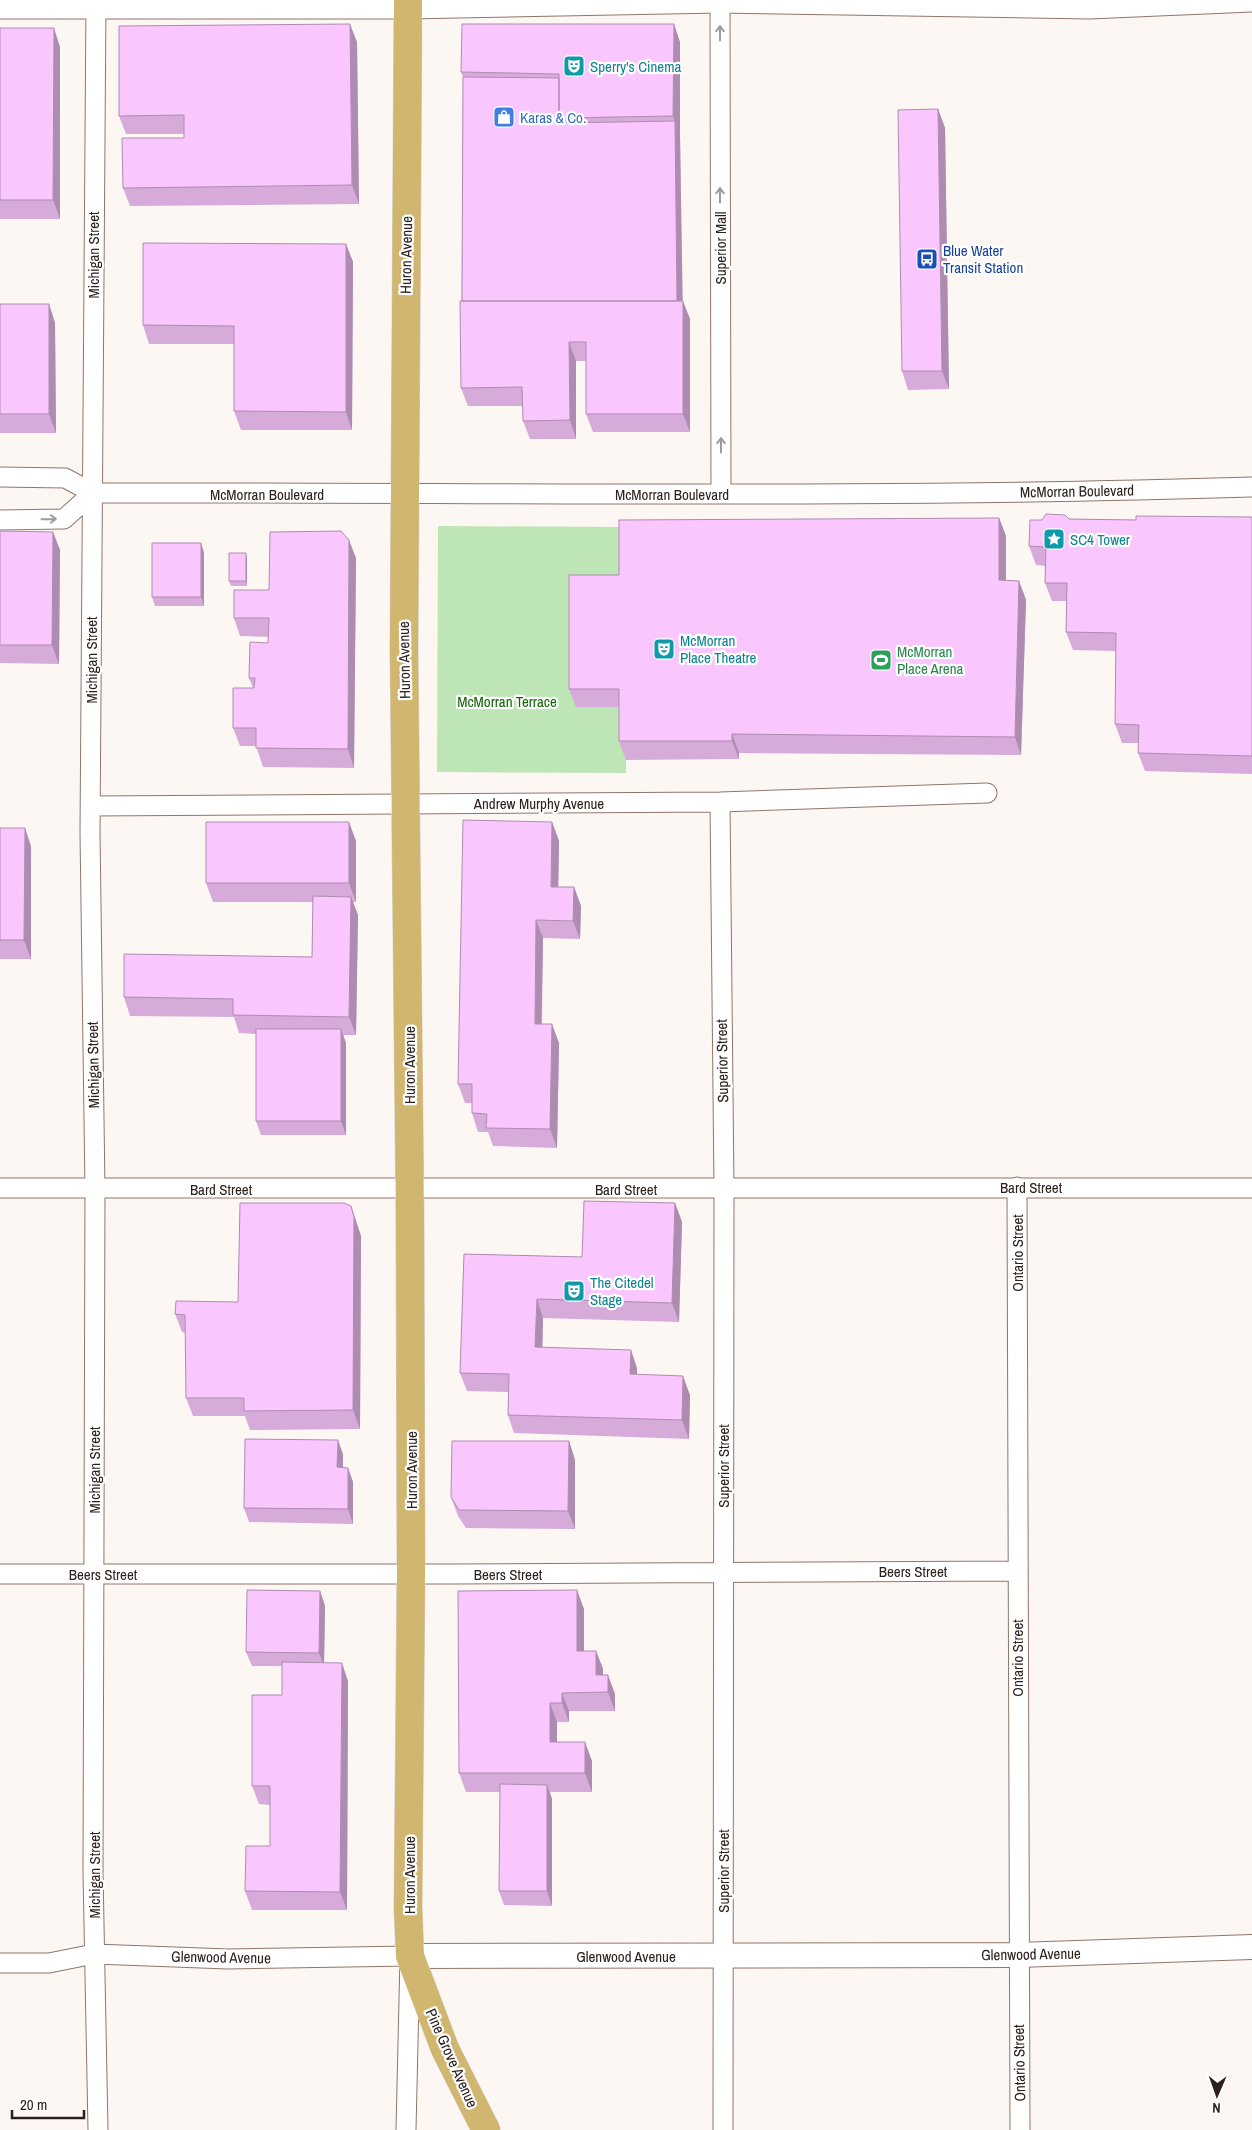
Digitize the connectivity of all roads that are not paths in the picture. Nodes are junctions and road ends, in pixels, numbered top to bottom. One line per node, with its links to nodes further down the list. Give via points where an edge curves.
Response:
1 (1252, 2): 3 (street)
2 (720, 3): 3 (street, via 1089,9); 5 (street); 11 (street, Superior Mall, one-way to 2)
3 (1165, 3)
4 (95, 4): 5 (street); 6 (street); 9 (street, Michigan Street)
5 (408, 4): 10 (main road, Huron Avenue)
6 (0, 9)
7 (0, 478): 9 (street, McMorran Boulevard, via 65,478)
8 (1252, 487): 11 (street, McMorran Boulevard, via 1097,492)
9 (93, 493): 10 (street, McMorran Boulevard); 12 (street, one-way to 9, via 64,519); 16 (street, Michigan Street)
10 (404, 494): 11 (street, McMorran Boulevard); 15 (main road, Huron Avenue)
11 (721, 494)
12 (0, 520)
13 (987, 793): 14 (street, Andrew Murphy Avenue)
14 (720, 802): 15 (street, Andrew Murphy Avenue); 21 (street, Superior Street)
15 (407, 803): 16 (street, Andrew Murphy Avenue); 22 (main road, Huron Avenue)
16 (91, 806): 19 (street, Michigan Street)
17 (1017, 1187): 20 (street, Bard Street); 21 (street, Bard Street); 23 (street, Ontario Street)
18 (0, 1188): 19 (street, Bard Street)
19 (94, 1188): 22 (street, Bard Street); 26 (street, Michigan Street)
20 (1252, 1188)
21 (724, 1189): 22 (street, Bard Street); 24 (street, Superior Street)
22 (410, 1190): 27 (main road, Huron Avenue)
23 (1017, 1570): 24 (street, Beers Street); 30 (street, Ontario Street)
24 (723, 1572): 27 (street, Beers Street); 32 (street, Superior Street)
25 (0, 1574): 26 (street, Beers Street)
26 (95, 1574): 27 (street, Beers Street); 29 (street, Michigan Street, via 92,1641)
27 (411, 1574): 31 (main road, Huron Avenue)
28 (1252, 1947): 30 (street, Glenwood Avenue)
29 (94, 1954): 31 (street, Glenwood Avenue, via 228,1959); 33 (street, Glenwood Avenue, via 50,1963); 34 (street, Michigan Street)
30 (1018, 1955): 32 (street, Glenwood Avenue); 38 (street, Ontario Street)
31 (410, 1956): 32 (street, Glenwood Avenue); 35 (street, Huron Avenue); 36 (main road, Pine Grove Avenue, via 444,2049)
32 (723, 1957): 37 (street, Superior Street)
33 (0, 1963)
34 (98, 2130)
35 (406, 2130)
36 (486, 2130)
37 (723, 2130)
38 (1020, 2130)

